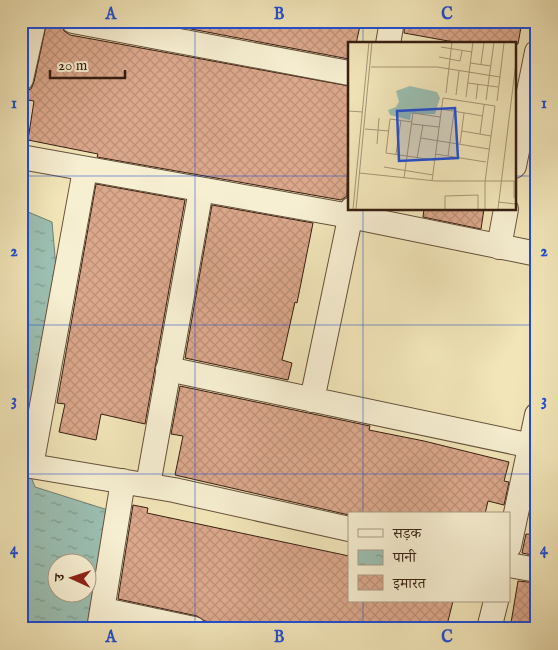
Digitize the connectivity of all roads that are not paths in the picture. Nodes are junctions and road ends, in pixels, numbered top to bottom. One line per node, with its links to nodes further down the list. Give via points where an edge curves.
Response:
1 (34, 21): 7 (street)
2 (73, 21): 6 (street)
3 (392, 21): 4 (street)
4 (388, 42)
5 (537, 52): 8 (street)
6 (348, 73)
7 (21, 79)
8 (520, 105): 9 (street)
9 (516, 146)
10 (21, 157): 11 (street)
11 (85, 170): 12 (street); 21 (street, via 31,466)
12 (201, 190): 14 (street); 17 (street)
13 (506, 210): 15 (street)
14 (351, 212): 15 (street); 18 (street)
15 (499, 247): 16 (street)
16 (537, 254)
17 (168, 370): 18 (street); 22 (street)
18 (312, 400): 20 (street)
19 (537, 415): 20 (street)
20 (532, 446): 24 (street)
21 (123, 481): 22 (street); 28 (street)
22 (148, 485): 23 (street)
23 (348, 529)
24 (510, 542)
25 (510, 565): 26 (street)
26 (537, 570)
27 (496, 602): 30 (street)
28 (102, 619): 29 (street)
29 (194, 629)
30 (489, 629)

